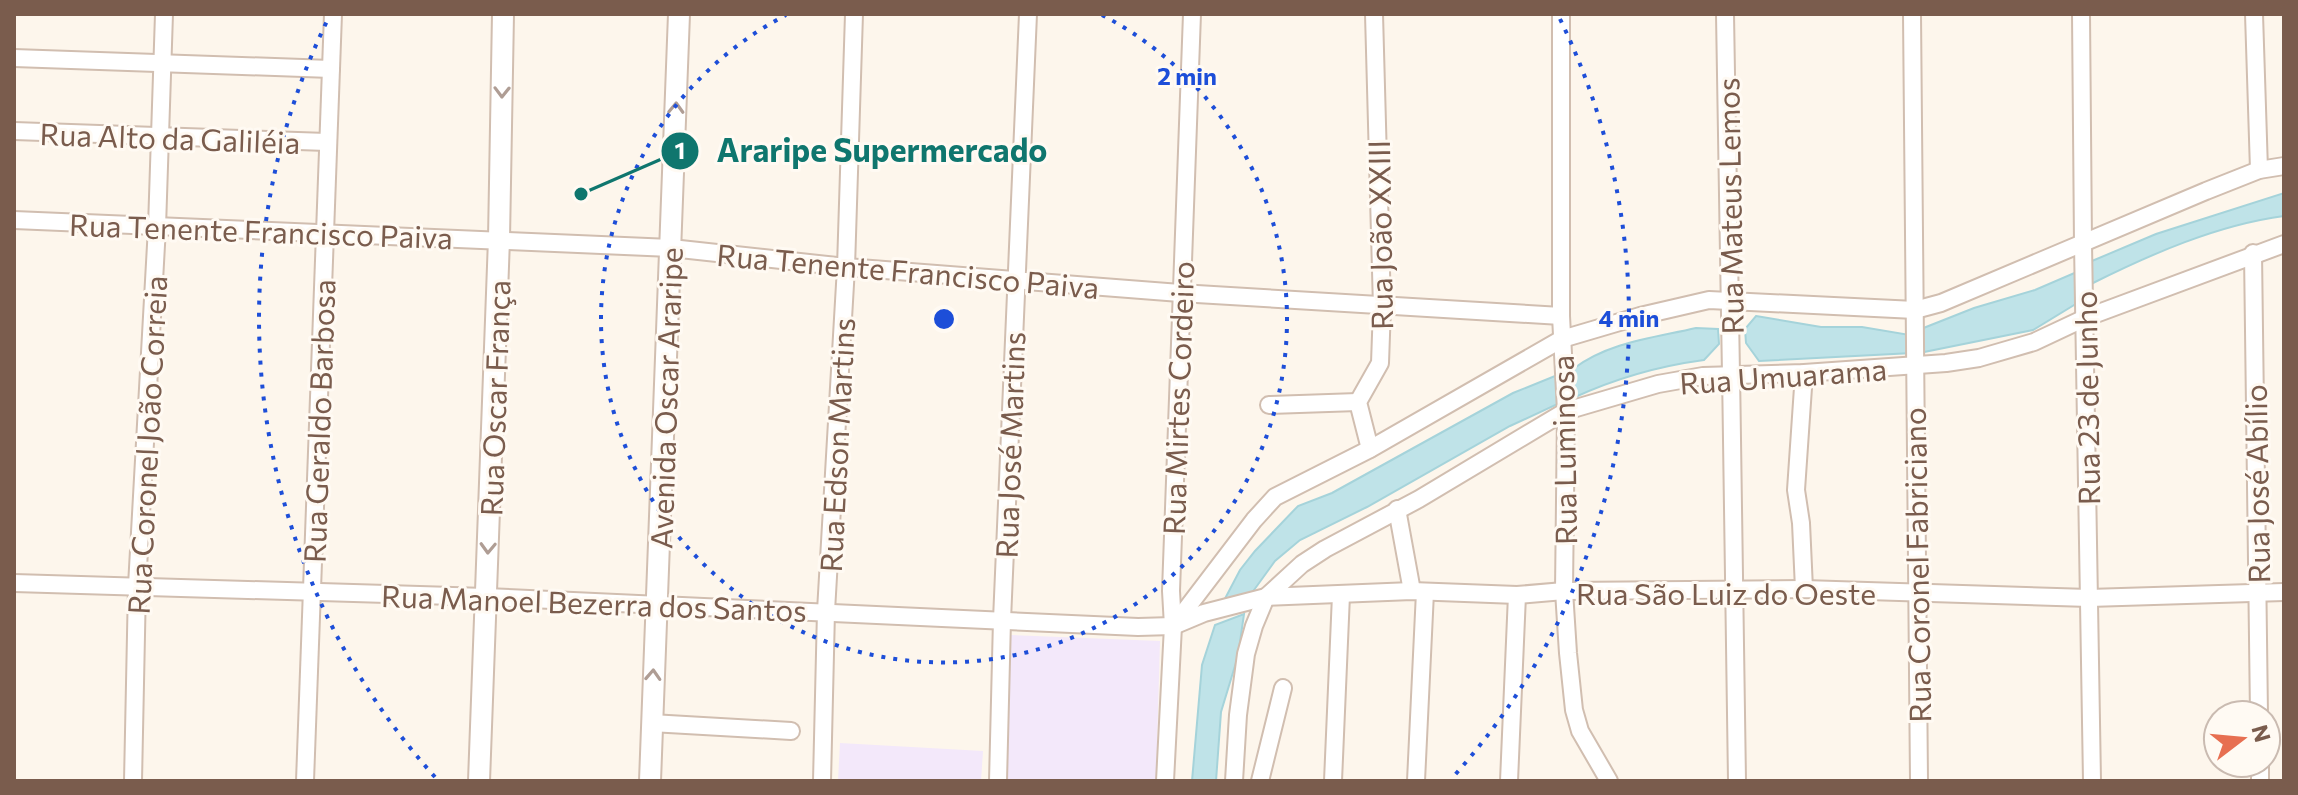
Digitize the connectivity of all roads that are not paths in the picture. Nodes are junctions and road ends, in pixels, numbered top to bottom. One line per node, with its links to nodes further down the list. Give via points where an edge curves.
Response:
1 (164, 14): 15 (street, Rua Coronel João Correia)
2 (333, 14): 16 (street, Rua Geraldo Barbosa)
3 (503, 14): 25 (street, Rua Oscar França, one-way to 25)
4 (679, 14): 28 (street, Avenida Oscar Araripe, one-way to 4)
5 (854, 14): 30 (street, Rua Edson Martins)
6 (1028, 14): 31 (street, Rua José Martins)
7 (1192, 14): 32 (street, Rua Mirtes Cordeiro)
8 (1374, 14): 34 (street, Rua João XXIII)
9 (1561, 14): 36 (street, Rua Luminosa)
10 (1725, 14): 33 (street, Rua Mateus Lemos)
11 (1912, 14): 35 (street, Rua Coronel Fabriciano)
12 (2081, 14): 26 (street, Rua 23 de Junho)
13 (2254, 14): 21 (street)
14 (14, 58): 15 (street)
15 (164, 62): 16 (street); 18 (street, Rua Coronel João Correia)
16 (331, 69): 19 (street, Rua Geraldo Barbosa)
17 (14, 131): 18 (street, Rua Alto da Galiléia)
18 (161, 136): 19 (street, Rua Alto da Galiléia); 23 (street, Rua Coronel João Correia)
19 (327, 142): 24 (street, Rua Geraldo Barbosa)
20 (2284, 166): 21 (street, Rua Umuarama)
21 (2259, 170): 26 (street, Rua Umuarama)
22 (14, 220): 23 (street, Rua Tenente Francisco Paiva)
23 (157, 227): 24 (street, Rua Tenente Francisco Paiva); 48 (street, Rua Coronel João Correia)
24 (324, 232): 25 (street, Rua Tenente Francisco Paiva); 50 (street, Rua Geraldo Barbosa)
25 (499, 239): 28 (street, Rua Tenente Francisco Paiva); 59 (street, Rua Oscar França, one-way to 59)
26 (2083, 244): 35 (street, Rua Umuarama); 37 (street, Rua 23 de Junho)
27 (2284, 244): 29 (street, Rua Umuarama)
28 (671, 248): 30 (street, Rua Tenente Francisco Paiva); 62 (street, Avenida Oscar Araripe)
29 (2253, 253): 37 (street, Rua Umuarama); 55 (street, Rua José Abílio)
30 (846, 267): 31 (street, Rua Tenente Francisco Paiva); 63 (street, Rua Edson Martins)
31 (1016, 280): 32 (street, Rua Tenente Francisco Paiva); 64 (street, Rua José Martins)
32 (1180, 293): 34 (street, Rua Tenente Francisco Paiva); 65 (street, Rua Mirtes Cordeiro)
33 (1729, 300): 35 (street, Rua Umuarama); 38 (street, Rua Umuarama, via 1640,316); 41 (street, Rua Mateus Lemos)
34 (1382, 307): 36 (street, Rua Tenente Francisco Paiva); 42 (street, Rua João XXIII, via 1380,363)
35 (1915, 310): 39 (street, Rua Coronel Fabriciano)
36 (1561, 316): 38 (street, Rua Luminosa)
37 (2085, 318): 39 (street, Rua Umuarama, via 2034,342 1979,358); 61 (street, Rua 23 de Junho)
38 (1562, 339): 44 (street, Rua Luminosa); 45 (street, Rua Umuarama)
39 (1914, 365): 40 (street, Rua Umuarama); 54 (street, Rua Coronel Fabriciano)
40 (1804, 373): 41 (street, Rua Umuarama); 49 (street, via 1796,490)
41 (1733, 374): 44 (street, Rua Umuarama, via 1658,384); 51 (street, Rua Mateus Lemos)
42 (1358, 402): 43 (street); 45 (street)
43 (1269, 405)
44 (1566, 411): 46 (street, Rua Umuarama); 52 (street, Rua Luminosa)
45 (1370, 449): 65 (street, Rua Umuarama, via 1275,497)
46 (1397, 509): 53 (street); 60 (street, Rua Umuarama, via 1302,564)
47 (14, 583): 48 (street, Rua Manoel Bezerra dos Santos)
48 (137, 586): 50 (street, Rua Manoel Bezerra dos Santos); 70 (street, Rua Coronel João Correia)
49 (1804, 589): 51 (street, Rua São Luiz do Oeste); 54 (street, Rua São Luiz do Oeste)
50 (312, 590): 59 (street, Rua Manoel Bezerra dos Santos); 71 (street, Rua Geraldo Barbosa)
51 (1735, 590): 52 (street, Rua São Luiz do Oeste); 83 (street, Rua Mateus Lemos)
52 (1564, 591): 58 (street, Rua São Luiz do Oeste); 82 (street, Rua Luminosa, via 1574,710)
53 (1419, 592): 57 (street, Rua São Luiz do Oeste); 58 (street, Rua São Luiz do Oeste); 80 (street)
54 (1915, 592): 61 (street, Rua São Luiz do Oeste); 84 (street, Rua Coronel Fabriciano)
55 (2258, 592): 56 (street, Rua São Luiz do Oeste); 61 (street, Rua São Luiz do Oeste); 67 (street, Rua José Abílio)
56 (2284, 592)
57 (1341, 595): 60 (street, Rua São Luiz do Oeste); 79 (street)
58 (1517, 595): 81 (street)
59 (486, 597): 62 (street, Rua Manoel Bezerra dos Santos); 72 (street, Rua Oscar França)
60 (1266, 597): 65 (street, Rua São Luiz do Oeste); 77 (street, Rua Umuarama, via 1246,654)
61 (2089, 598): 85 (street, Rua 23 de Junho)
62 (656, 606): 63 (street, Rua Manoel Bezerra dos Santos); 68 (street, Avenida Oscar Araripe, one-way to 62)
63 (826, 611): 64 (street, Rua Manoel Bezerra dos Santos); 74 (street, Rua Edson Martins)
64 (1002, 620): 65 (street, Rua Manoel Bezerra dos Santos); 75 (street, Rua José Martins)
65 (1173, 626): 76 (street, Rua Mirtes Cordeiro)
66 (1283, 688): 78 (street)
67 (2259, 699)
68 (651, 723): 69 (street); 73 (street, Avenida Oscar Araripe)
69 (791, 731)
70 (133, 781)
71 (305, 781)
72 (479, 781)
73 (650, 781)
74 (822, 781)
75 (998, 781)
76 (1165, 781)
77 (1234, 781)
78 (1260, 781)
79 (1333, 781)
80 (1416, 781)
81 (1509, 781)
82 (1609, 781)
83 (1737, 781)
84 (1919, 781)
85 (2092, 781)

